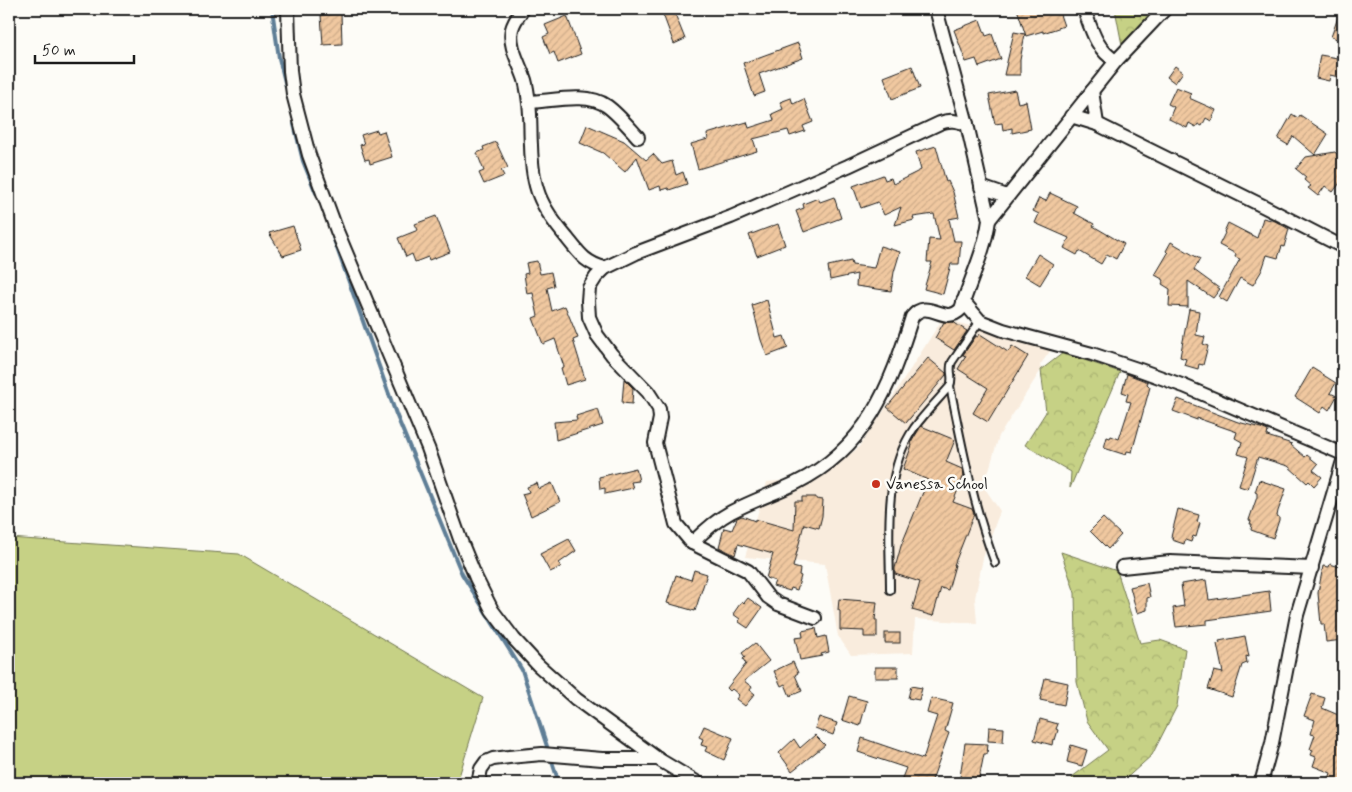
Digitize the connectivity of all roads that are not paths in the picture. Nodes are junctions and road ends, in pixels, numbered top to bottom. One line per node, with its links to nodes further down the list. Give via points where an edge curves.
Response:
1 (288, 9): 29 (street, via 293,94 309,155 337,231 428,448 460,539 488,602 514,640 538,666 576,699)
2 (523, 9): 8 (street, via 512,30 512,42)
3 (936, 9): 10 (street)
4 (1084, 9): 6 (street, via 1102,50)
5 (1165, 9): 6 (street)
6 (1116, 60): 7 (street)
7 (1092, 91): 9 (street); 11 (street)
8 (529, 102): 12 (street, via 596,100 606,105); 17 (street, via 534,182 541,203 581,256)
9 (1071, 116): 11 (street); 14 (street)
10 (967, 124): 13 (street); 17 (street, via 946,120 731,217)
11 (1097, 124): 16 (street)
12 (638, 137)
13 (981, 187): 14 (street); 15 (street)
14 (1007, 196): 15 (street)
15 (989, 220): 18 (street)
16 (1343, 247)
17 (605, 268): 23 (street, via 590,288 589,317 612,355 648,392 659,409 656,450 676,524)
18 (963, 301): 19 (street); 23 (street, via 961,309 953,315 929,309 915,312 881,400 862,430 842,451 813,474 730,512)
19 (980, 321): 20 (lane, via 950,366); 21 (street, via 1092,354 1184,386)
20 (950, 386): 24 (lane, via 968,477); 27 (lane, via 914,428 897,466 891,498)
21 (1343, 454)
22 (1343, 461): 26 (street)
23 (692, 543): 28 (street, via 748,571 768,597 778,604)
24 (995, 563)
25 (1122, 567): 26 (street, via 1170,562)
26 (1312, 568): 32 (street, via 1297,615)
27 (890, 590)
28 (815, 618)
29 (658, 759): 30 (street, via 542,754 493,759 481,769); 31 (street)
30 (478, 783)
31 (698, 783)
32 (1261, 783)

